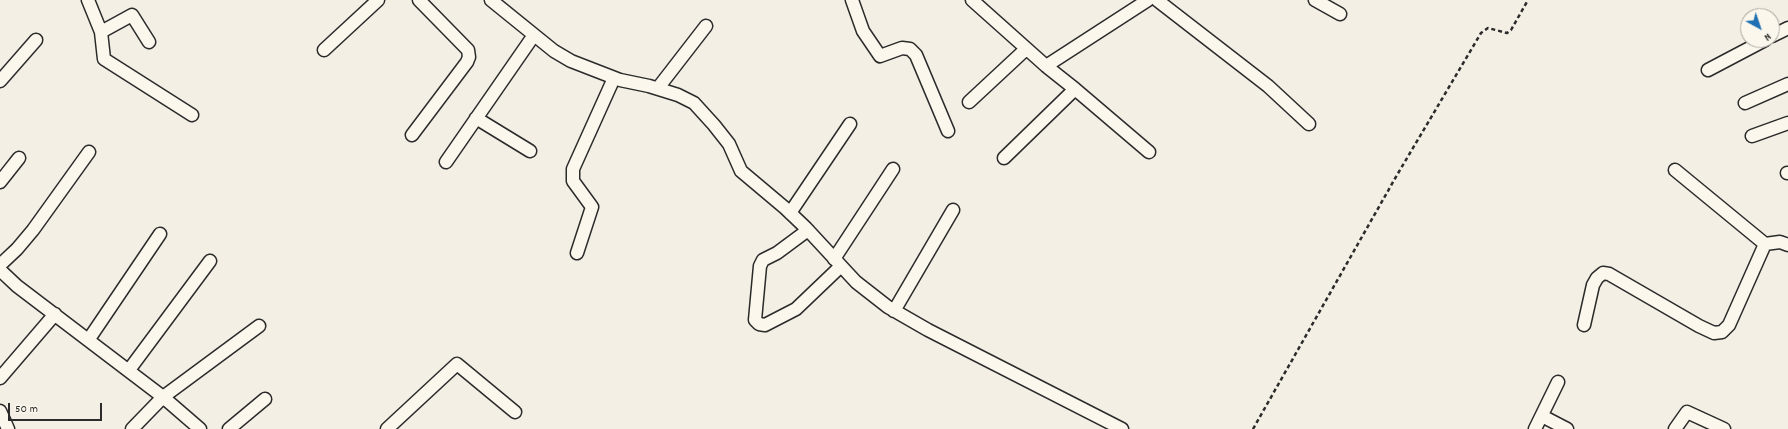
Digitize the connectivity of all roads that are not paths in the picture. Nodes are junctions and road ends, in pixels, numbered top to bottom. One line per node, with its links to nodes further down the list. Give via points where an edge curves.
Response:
1 (88, 0): 12 (street)
2 (378, 0): 18 (street)
3 (419, 0): 34 (street, via 468,50 469,57)
4 (491, 0): 13 (street)
5 (852, 0): 33 (street, via 863,31 880,56 902,48 910,49 916,55)
6 (972, 0): 17 (street)
7 (1148, 0): 19 (street)
8 (1157, 0): 32 (street, via 1268,86)
9 (1315, 0): 10 (street)
10 (1340, 14)
11 (706, 26): 24 (street)
12 (101, 32): 15 (street, via 132,15); 28 (street, via 104,59)
13 (534, 35): 21 (street, via 571,61); 29 (street)
14 (36, 40): 22 (street)
15 (148, 42)
16 (1750, 48): 20 (street)
17 (1026, 49): 19 (street); 26 (street)
18 (324, 50)
19 (1046, 66): 25 (street)
20 (1708, 70)
21 (614, 78): 24 (street); 51 (street, via 573,169 574,180 592,207)
22 (0, 81)
23 (1788, 84): 27 (street)
24 (658, 88): 46 (street, via 694,103 729,144 741,171)
25 (1075, 89): 38 (street); 40 (street)
26 (969, 102)
27 (1745, 103)
28 (192, 115)
29 (476, 118): 36 (street); 41 (street)
30 (1788, 123): 35 (street)
31 (850, 124): 46 (street)
32 (1309, 124)
33 (948, 131)
34 (412, 135)
35 (1752, 136)
36 (530, 151)
37 (89, 152): 54 (street, via 33,230)
38 (1149, 152)
39 (19, 158): 44 (street)
40 (1004, 158)
41 (446, 162)
42 (893, 169): 53 (street)
43 (1674, 170): 49 (street)
44 (0, 182)
45 (953, 210): 56 (street)
46 (790, 213): 47 (street)
47 (808, 230): 53 (street); 53 (street, via 777,254 763,260 760,266 755,320 765,325 796,309)
48 (160, 234): 60 (street)
49 (1765, 244): 50 (street, via 1780,242); 58 (street, via 1729,325 1722,332 1714,334 1609,274 1603,273 1593,285)
50 (1788, 245)
51 (577, 253)
52 (210, 261): 61 (street)
53 (838, 262): 56 (street, via 862,287)
54 (0, 266)
55 (0, 270): 57 (street)
56 (894, 311): 74 (street)
57 (55, 314): 60 (street); 62 (street)
58 (1584, 325)
59 (259, 326): 64 (street)
60 (89, 339): 61 (street)
61 (129, 370): 64 (street)
62 (0, 378)
63 (1558, 382): 68 (street)
64 (164, 397): 70 (street); 71 (street)
65 (265, 399): 72 (street)
66 (0, 411): 69 (street)
67 (515, 412): 73 (street, via 456,364)
68 (1542, 416): 75 (street); 76 (street)
69 (8, 429)
70 (132, 429)
71 (200, 429)
72 (229, 429)
73 (387, 429)
74 (1122, 429)
75 (1535, 429)
76 (1567, 429)
77 (1675, 429): 78 (street, via 1687,412)
78 (1724, 429)

